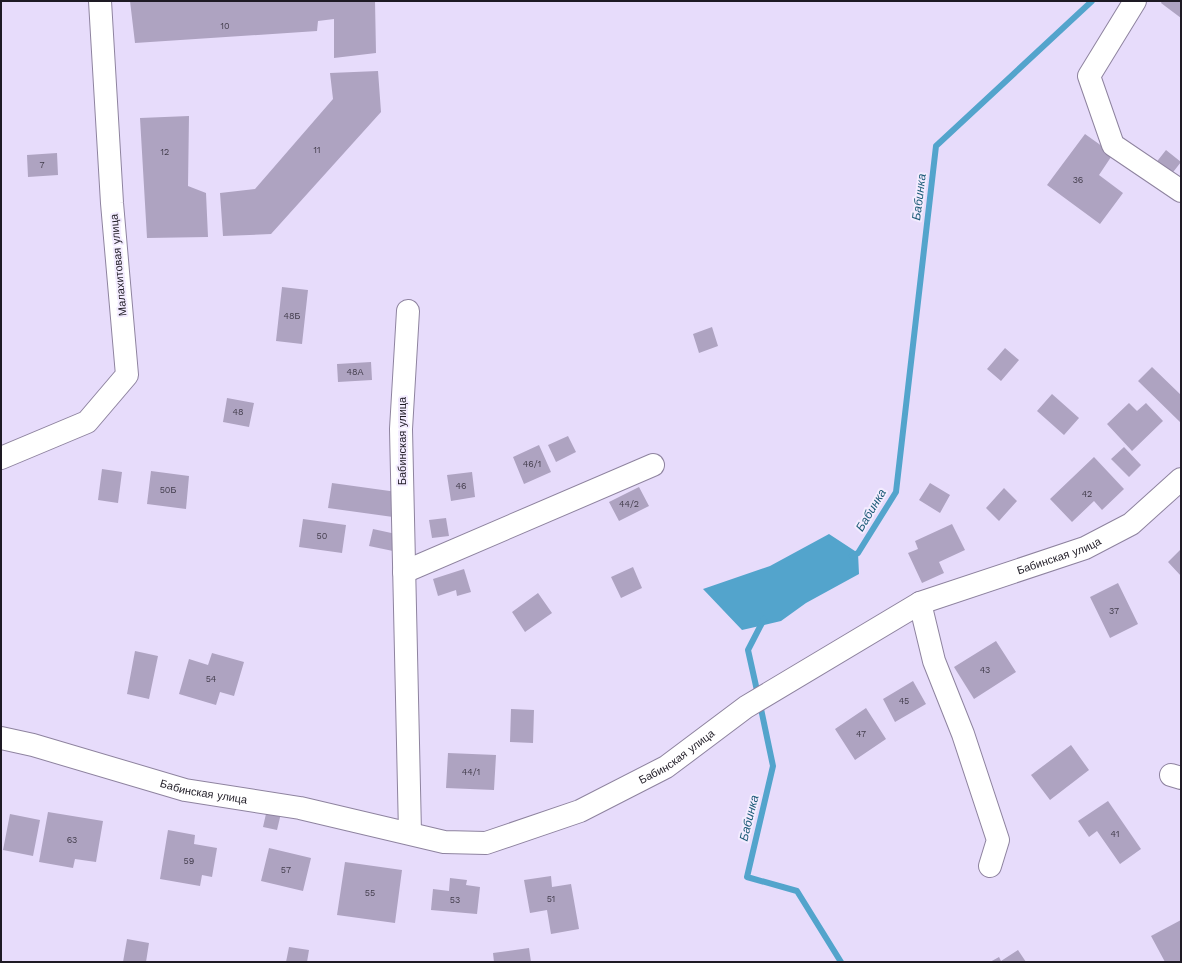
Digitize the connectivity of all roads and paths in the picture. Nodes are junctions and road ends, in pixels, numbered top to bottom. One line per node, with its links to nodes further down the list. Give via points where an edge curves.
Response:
1 (100, 1): 5 (street, Малахитовая улица, via 112,203 127,375 87,422)
2 (1135, 1): 3 (street, via 1089,76 1113,145)
3 (1181, 192)
4 (408, 311): 8 (street, Бабинская улица, via 400,429)
5 (1, 458)
6 (653, 465): 8 (street)
7 (1181, 479): 9 (street, Бабинская улица, via 1131,524 1085,548)
8 (404, 572): 11 (street, Бабинская улица)
9 (920, 603): 11 (street, Бабинская улица, via 746,707 666,767 580,811 486,843 444,842); 12 (street, via 934,661 963,734 998,840)
10 (1, 738): 11 (street, Бабинская улица, via 185,790 300,808)
11 (410, 833)
12 (990, 866)

